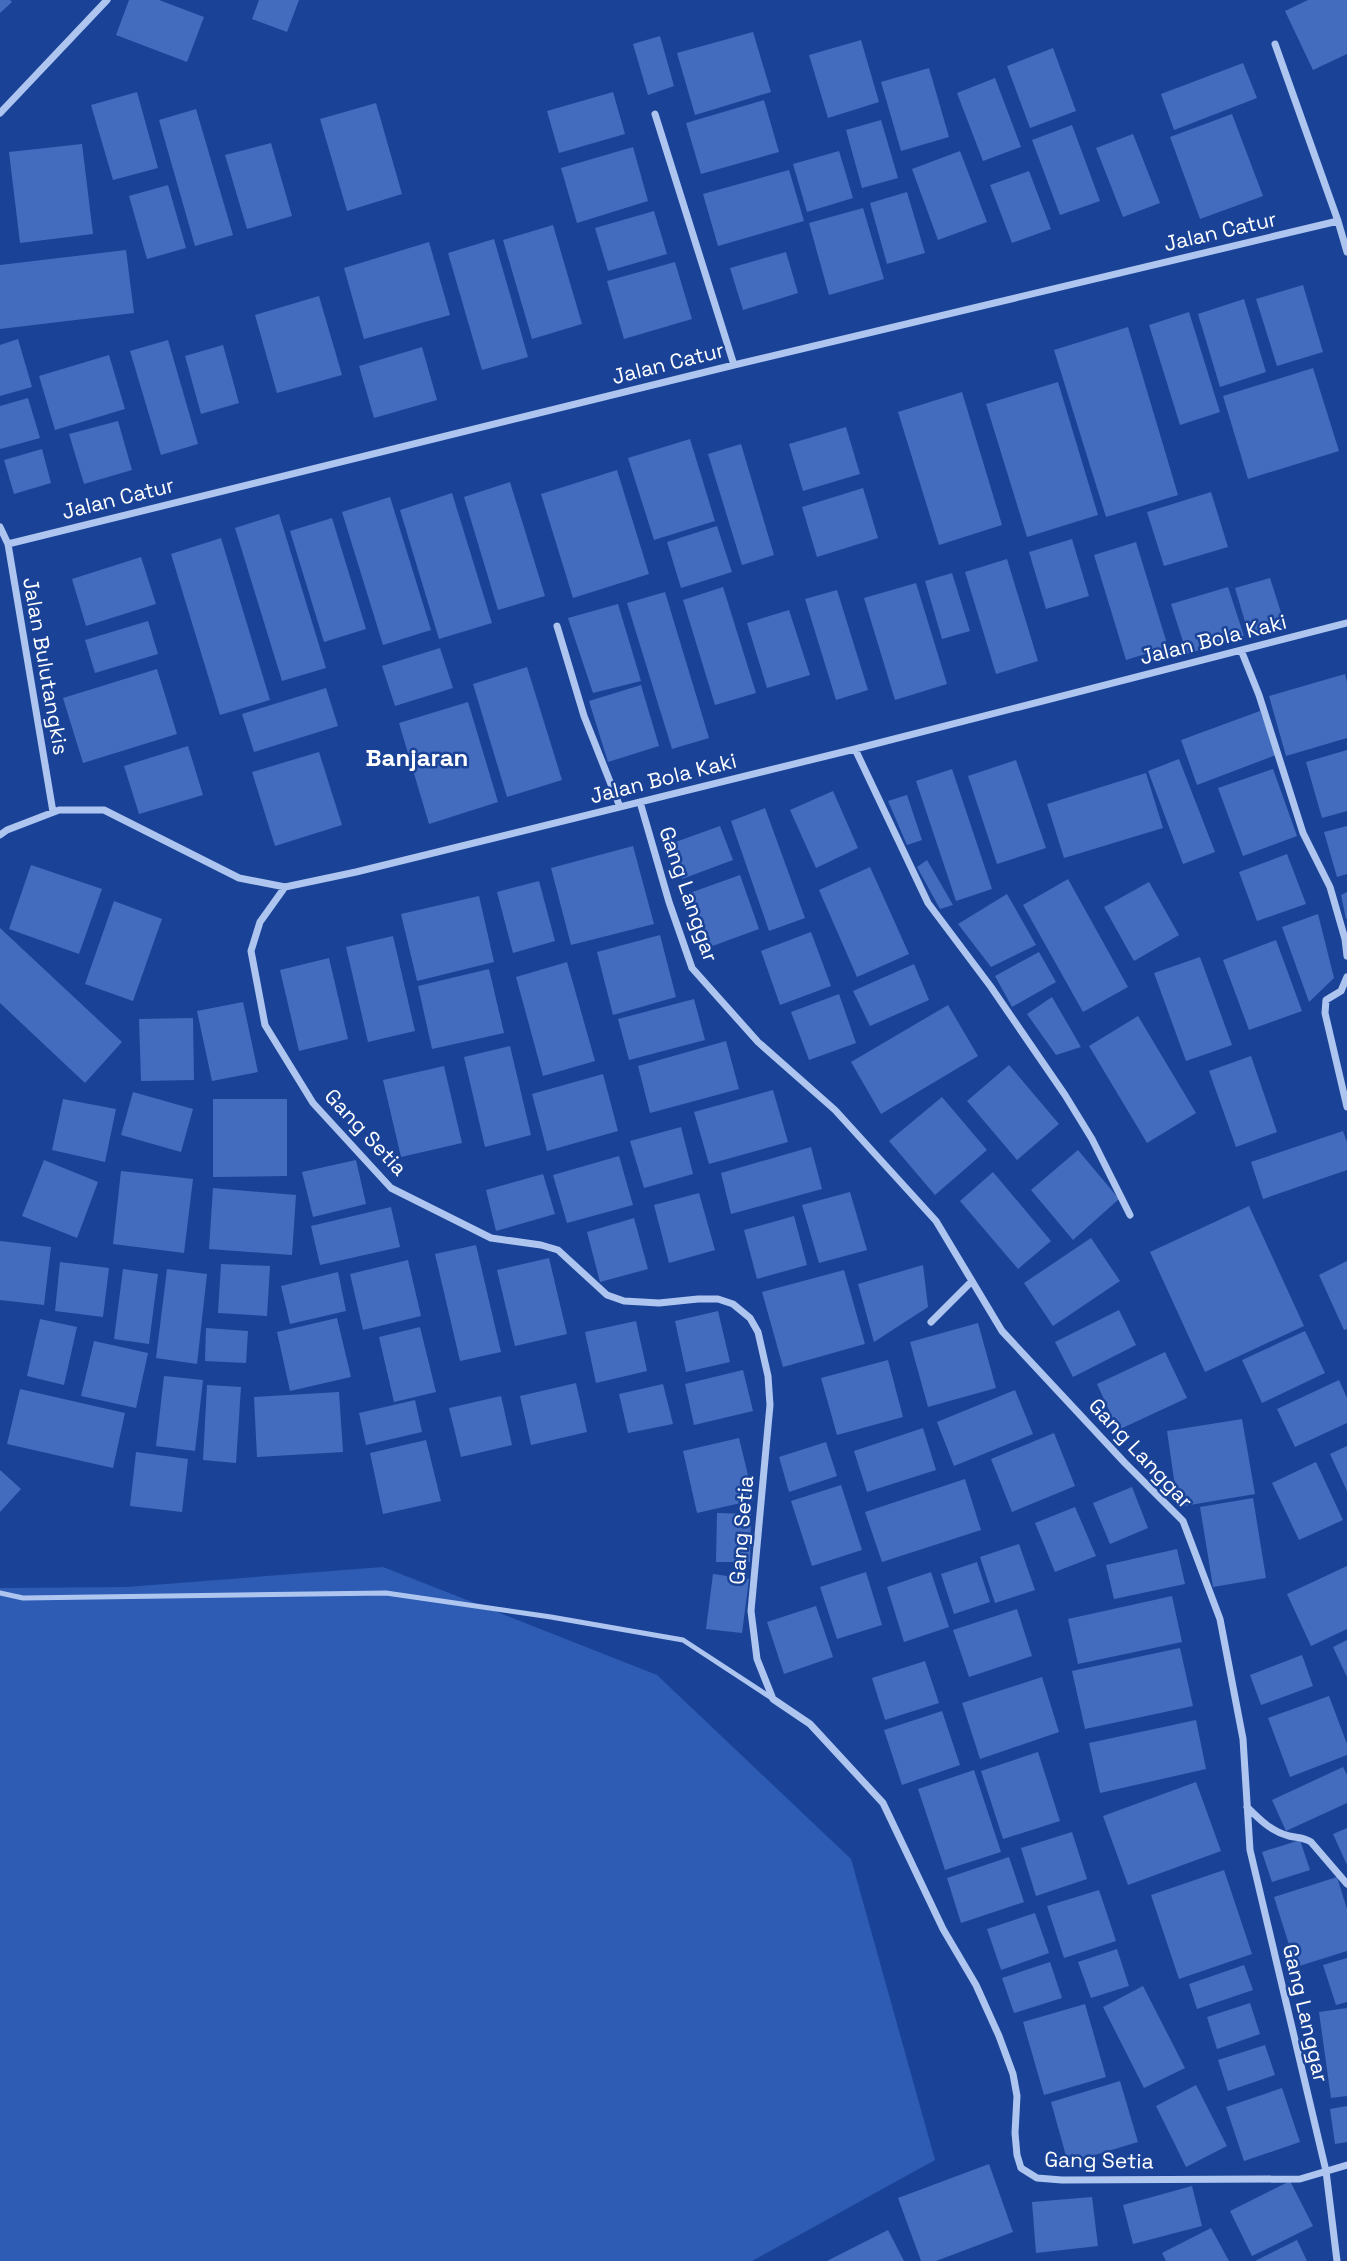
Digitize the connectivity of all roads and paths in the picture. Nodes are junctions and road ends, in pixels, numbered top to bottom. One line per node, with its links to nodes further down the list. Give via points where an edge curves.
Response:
1 (107, 0): 3 (street)
2 (1275, 44): 5 (street)
3 (0, 113)
4 (655, 114): 7 (street)
5 (1338, 221): 6 (street); 7 (street, Jalan Catur)
6 (1347, 252)
7 (734, 365): 9 (street, Jalan Catur)
8 (0, 527): 9 (street, Jalan Bulutangkis)
9 (8, 544): 16 (street, Jalan Bulutangkis)
10 (1347, 623): 12 (street, Jalan Bola Kaki)
11 (557, 626): 15 (street, via 584,716)
12 (1241, 650): 13 (street, Jalan Bola Kaki); 19 (street, via 1303,832 1330,887)
13 (855, 749): 14 (street, Jalan Bola Kaki); 22 (street, via 928,903 1065,1095)
14 (640, 803): 15 (street, Jalan Bola Kaki); 23 (street, Gang Langgar, via 692,968 758,1042 835,1110 936,1221)
15 (620, 807): 18 (street, Jalan Bola Kaki)
16 (53, 812): 17 (street, Jalan Bola Kaki); 18 (street, Jalan Bola Kaki, via 104,810 239,878)
17 (0, 835)
18 (285, 887): 26 (street, Gang Setia, via 260,922 251,951 265,1025 313,1102 391,1188 491,1238 558,1250 607,1295 659,1303 718,1299 741,1309 754,1325 771,1405 751,1611 757,1659)
19 (1347, 956)
20 (1347, 977): 21 (street, via 1341,990 1326,1000 1325,1013)
21 (1347, 1107)
22 (1130, 1215)
23 (972, 1280): 24 (street); 27 (street, Gang Langgar, via 1002,1331 1183,1521 1220,1619 1243,1739)
24 (931, 1322)
25 (0, 1593): 26 (lane, Gang Setia, via 23,1598 386,1593 683,1640)
26 (773, 1699): 30 (street, Gang Setia, via 810,1724 883,1803 999,2036 1015,2085 1021,2168 1037,2178 1062,2180 1300,2179)
27 (1247, 1807): 28 (street, via 1265,1825 1311,1842); 30 (street, Gang Langgar, via 1250,1850)
28 (1347, 1884)
29 (1347, 2165): 30 (street, Gang Setia)
30 (1326, 2171): 31 (street, Gang Langgar)
31 (1337, 2261)

